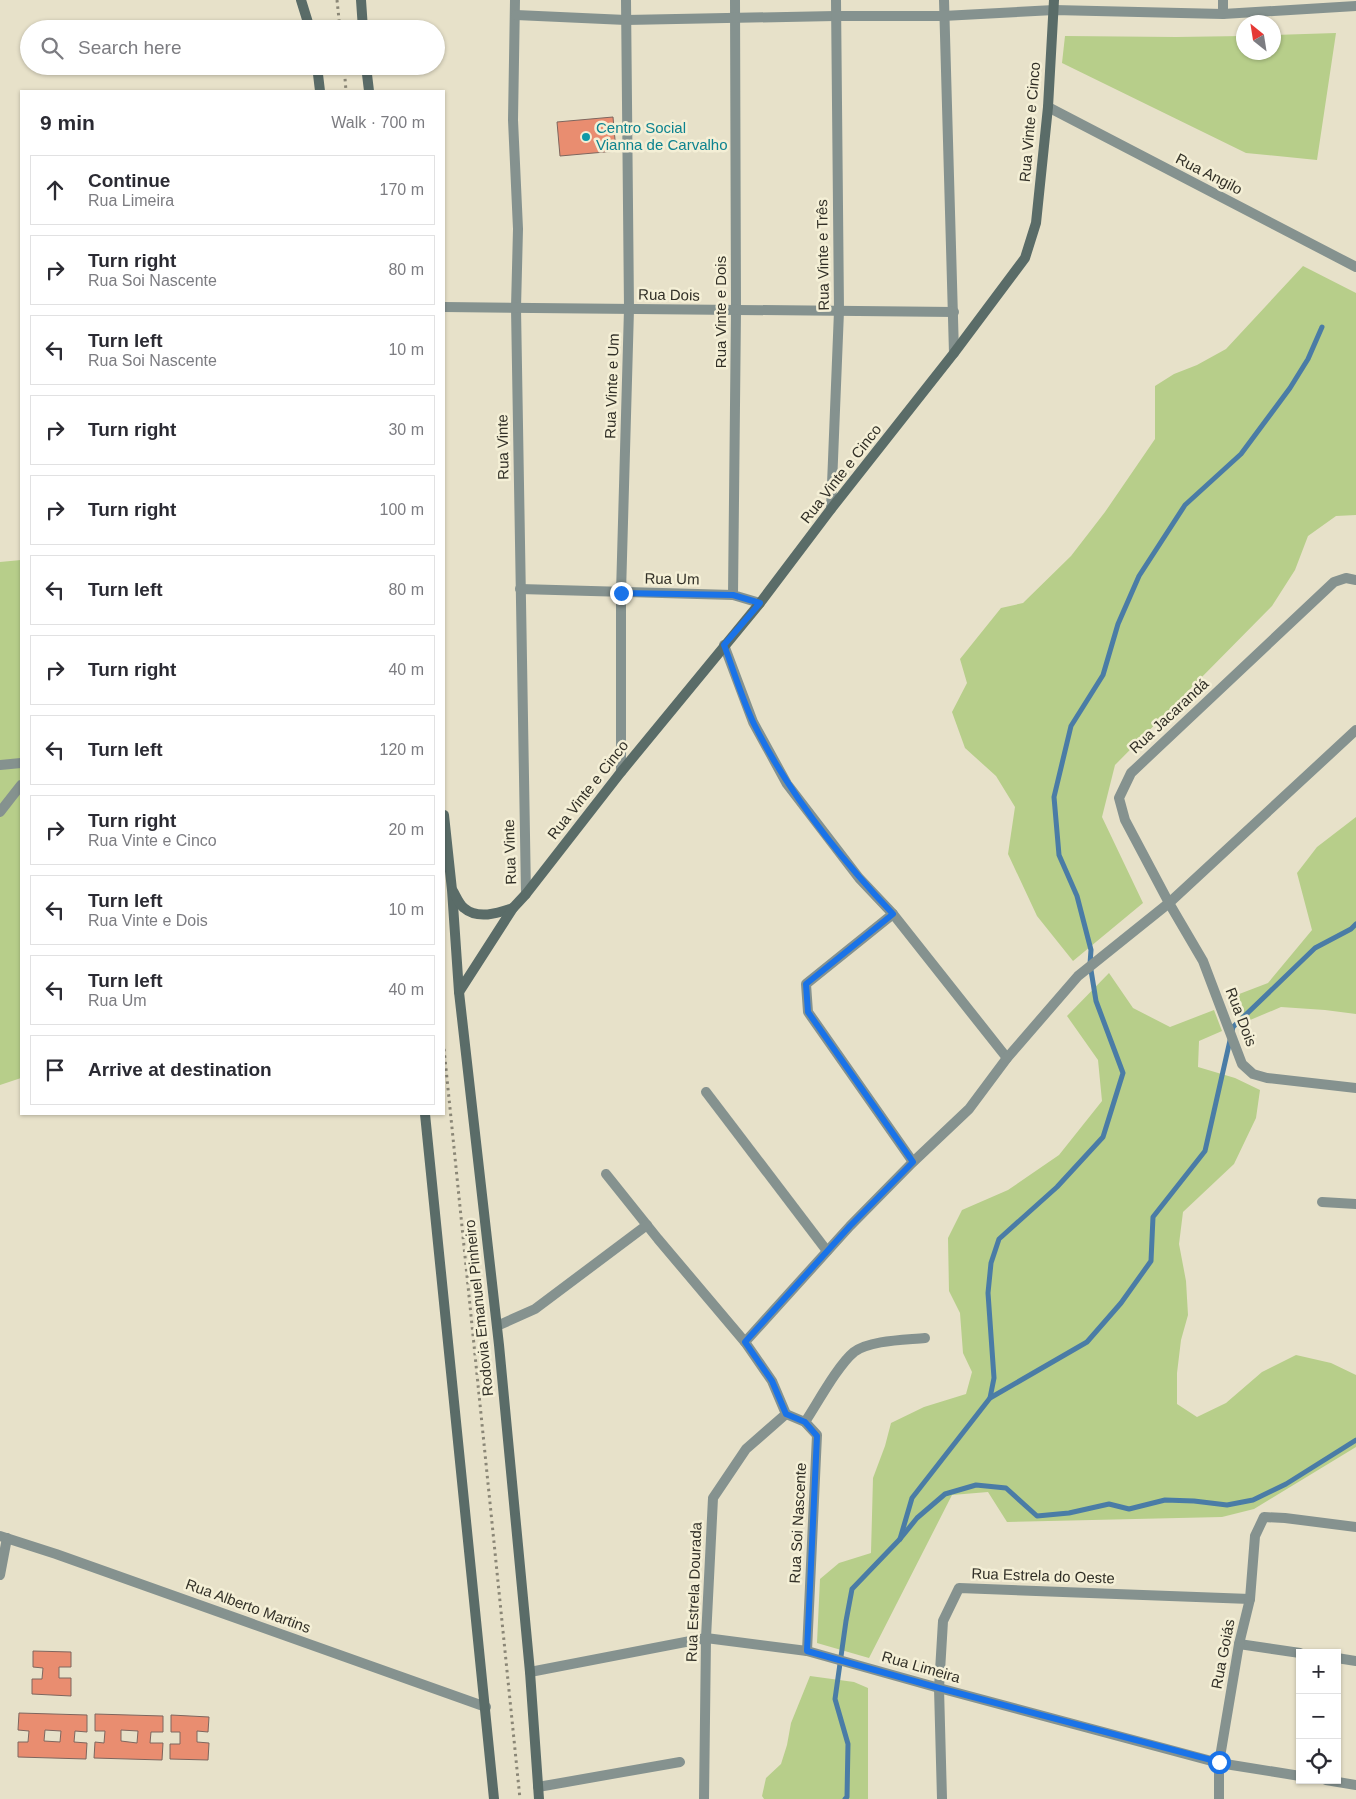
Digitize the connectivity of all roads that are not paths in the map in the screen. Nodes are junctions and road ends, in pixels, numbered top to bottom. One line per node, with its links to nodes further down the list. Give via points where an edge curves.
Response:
1 (301, 0): 16 (main road)
2 (361, 0): 17 (main road)
3 (515, 0): 12 (street, Rua Vinte)
4 (626, 0): 18 (street, Rua Vinte e Um)
5 (735, 0): 15 (street, Rua Vinte e Dois)
6 (836, 0): 13 (street, Rua Vinte e Três)
7 (944, 0): 14 (street)
8 (1223, 0): 11 (street)
9 (1054, 5): 11 (street); 14 (street); 23 (main road, Rua Vinte e Cinco)
10 (1356, 6): 11 (street)
11 (1223, 14)
12 (516, 15): 18 (street); 26 (street, Rua Vinte, via 513,120 518,229)
13 (835, 16): 14 (street); 15 (street); 29 (street, Rua Vinte e Três)
14 (943, 16): 30 (street)
15 (735, 17): 18 (street); 28 (street, Rua Vinte e Dois)
16 (307, 20)
17 (362, 20)
18 (626, 20): 27 (street, Rua Vinte e Um)
19 (318, 75): 21 (main road)
20 (367, 75): 22 (main road)
21 (320, 90)
22 (368, 90)
23 (1048, 107): 24 (street, Rua Angilo); 31 (main road, Rua Vinte e Cinco, via 1036,223 1025,258)
24 (1356, 267)
25 (445, 307): 26 (street, Rua Dois)
26 (516, 308): 27 (street, Rua Dois); 34 (street, Rua Vinte)
27 (629, 309): 28 (street, Rua Dois); 35 (street, Rua Vinte e Um)
28 (736, 310): 29 (street, Rua Dois); 36 (street, Rua Vinte e Dois)
29 (839, 311): 30 (street, Rua Dois); 32 (street, Rua Vinte e Três)
30 (954, 312): 31 (street)
31 (954, 353): 32 (main road, Rua Vinte e Cinco)
32 (831, 509): 37 (main road, Rua Vinte e Cinco)
33 (1356, 580): 48 (street, Rua Jacarandá, via 1346,578 1334,582 1131,773 1119,798 1125,820)
34 (520, 589): 35 (street, Rua Um); 47 (street, Rua Vinte)
35 (621, 593): 36 (street, Rua Um); 42 (street, Rua Vinte e Um)
36 (733, 595): 37 (street)
37 (760, 603): 38 (main road, Rua Vinte e Cinco)
38 (724, 645): 42 (main road, Rua Vinte e Cinco); 50 (street, via 754,722 787,784 859,878)
39 (1356, 730): 48 (street)
40 (20, 763): 41 (street)
41 (0, 765)
42 (621, 772): 47 (main road, Rua Vinte e Cinco)
43 (20, 786): 44 (street)
44 (0, 812)
45 (445, 824): 46 (main road, Rodovia Emanuel Pinheiro)
46 (452, 890): 49 (main road, via 464,908 479,915); 51 (main road, Rodovia Emanuel Pinheiro)
47 (526, 894): 49 (main road, Rua Vinte e Cinco)
48 (1169, 904): 52 (street, via 1078,976); 53 (street, Rua Dois, via 1203,961 1242,1064 1253,1074 1267,1078)
49 (513, 908): 51 (main road, Rua Vinte e Cinco)
50 (893, 914): 52 (street); 56 (street, via 806,984 808,1012)
51 (459, 992): 62 (main road, Rodovia Emanuel Pinheiro)
52 (1007, 1058): 56 (street, via 969,1109)
53 (1356, 1088)
54 (706, 1092): 61 (street)
55 (425, 1115): 79 (main road)
56 (913, 1162): 61 (street)
57 (606, 1174): 60 (street)
58 (1322, 1202): 59 (street)
59 (1356, 1204)
60 (647, 1225): 62 (street, via 535,1309); 64 (street)
61 (827, 1251): 64 (street)
62 (497, 1326): 77 (main road, Rodovia Emanuel Pinheiro)
63 (925, 1338): 66 (street, via 875,1344 854,1352)
64 (745, 1342): 65 (street, via 772,1381)
65 (786, 1414): 66 (street); 71 (street, Rua Estrela Dourada, via 746,1449 713,1498)
66 (805, 1422): 73 (street, Rua Soi Nascente, via 817,1436)
67 (1356, 1527): 70 (street, Rua Goiás, via 1264,1517 1255,1536)
68 (4, 1537): 69 (street); 79 (street, Rua Alberto Martins)
69 (0, 1575)
70 (1250, 1599): 72 (street, Rua Goiás); 78 (street, Rua Estrela do Oeste, via 959,1588 943,1621)
71 (706, 1638): 73 (street, Rua Limeira); 77 (street, Rua Limeira); 88 (street, Rua Estrela Dourada)
72 (1239, 1644): 74 (street); 81 (street, Rua Goiás)
73 (807, 1651): 78 (street, Rua Limeira)
74 (1296, 1652)
75 (1341, 1659): 76 (street)
76 (1356, 1661)
77 (530, 1672): 85 (main road, Rodovia Emanuel Pinheiro)
78 (939, 1688): 81 (street, Rua Limeira); 89 (street, Rua Estrela do Oeste)
79 (486, 1707): 86 (main road)
80 (680, 1762): 85 (street)
81 (1219, 1762): 82 (street, Rua Limeira); 90 (street, Rua Goiás)
82 (1296, 1775)
83 (1341, 1782): 84 (street)
84 (1356, 1785)
85 (538, 1786): 87 (main road, Rodovia Emanuel Pinheiro)
86 (494, 1799)
87 (539, 1799)
88 (704, 1799)
89 (942, 1799)
90 (1218, 1799)

